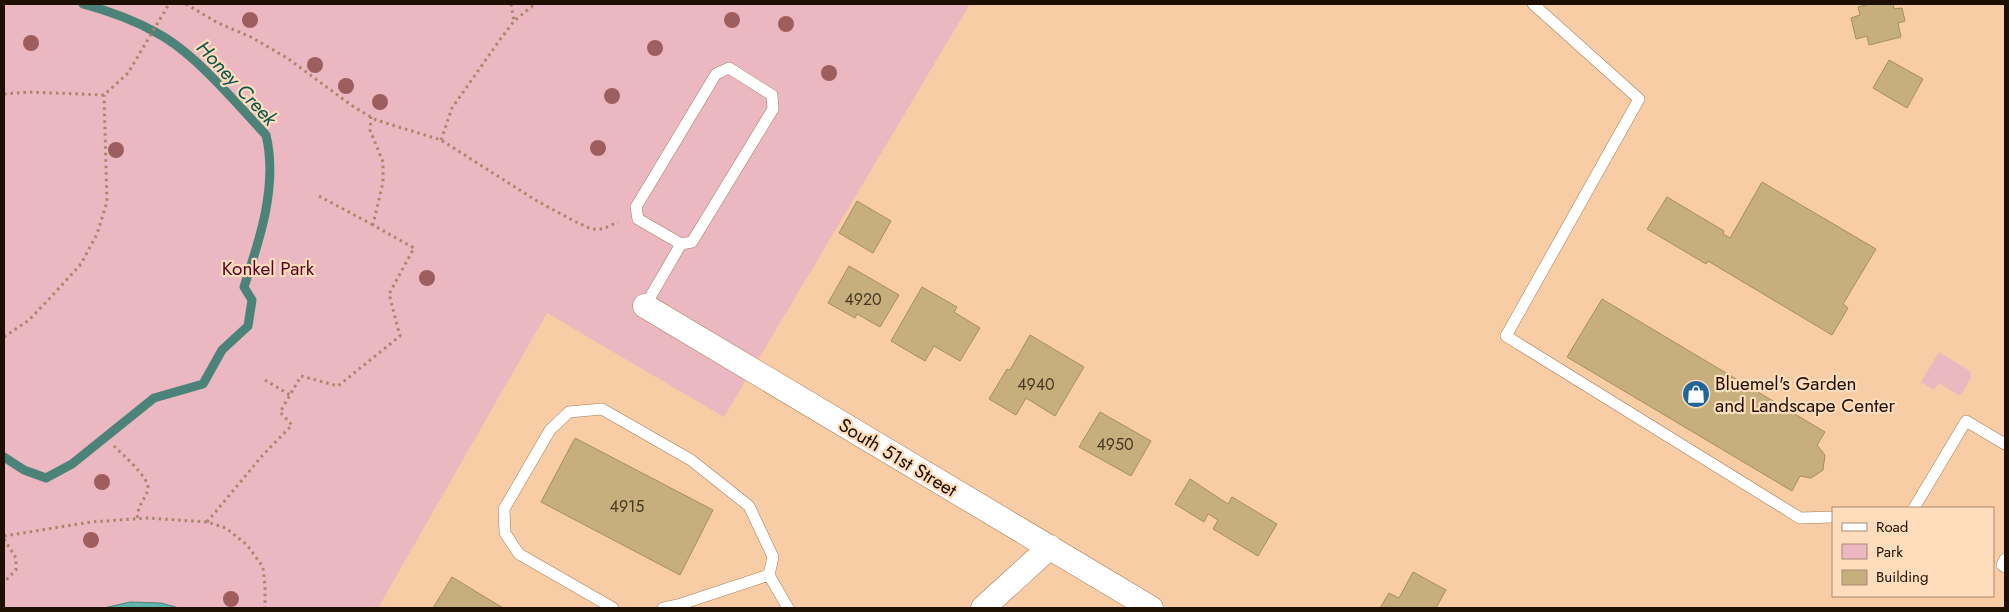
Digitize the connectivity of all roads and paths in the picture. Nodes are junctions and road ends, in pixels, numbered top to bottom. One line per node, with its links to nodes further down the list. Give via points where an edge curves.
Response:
1 (169, 4): 8 (path, via 128,73)
2 (186, 4): 9 (path, via 287,58)
3 (511, 4): 6 (path)
4 (535, 4): 6 (path)
5 (1533, 4): 22 (lane, via 1639,99 1506,336 1800,518)
6 (514, 21): 10 (path, via 452,108)
7 (4, 94): 8 (path)
8 (104, 95): 16 (path, via 107,202 97,234 81,264 29,320)
9 (371, 117): 10 (path); 13 (path, via 370,130 383,162 383,182)
10 (441, 140): 12 (path, via 537,201 591,229 603,229)
11 (319, 196): 13 (path)
12 (637, 213): 14 (lane, via 638,219); 14 (lane, via 636,207 716,74 729,68 772,95 773,108 692,242)
13 (373, 225): 18 (path, via 414,248 389,294 400,336 338,386 301,376)
14 (681, 244): 15 (lane)
15 (645, 306): 26 (street, South 51st Street)
16 (4, 337)
17 (265, 380): 18 (path)
18 (290, 395): 24 (path, via 280,412 292,425)
19 (2005, 444): 21 (lane, via 1966,421)
20 (114, 446): 23 (path, via 148,484)
21 (1915, 507)
22 (1832, 517)
23 (137, 519): 24 (path); 25 (path, via 91,522)
24 (207, 522): 30 (path, via 226,528 248,545 263,567)
25 (4, 538): 28 (path, via 16,558 16,570)
26 (1050, 547): 29 (street); 34 (street, South 51st Street)
27 (769, 575): 31 (lane, via 773,557 749,506 690,460 602,409 569,412 550,430 504,509 505,533 519,554); 32 (lane); 33 (lane)
28 (4, 579)
29 (988, 607)
30 (265, 608)
31 (613, 608)
32 (663, 608)
33 (788, 608)
34 (1151, 608)

